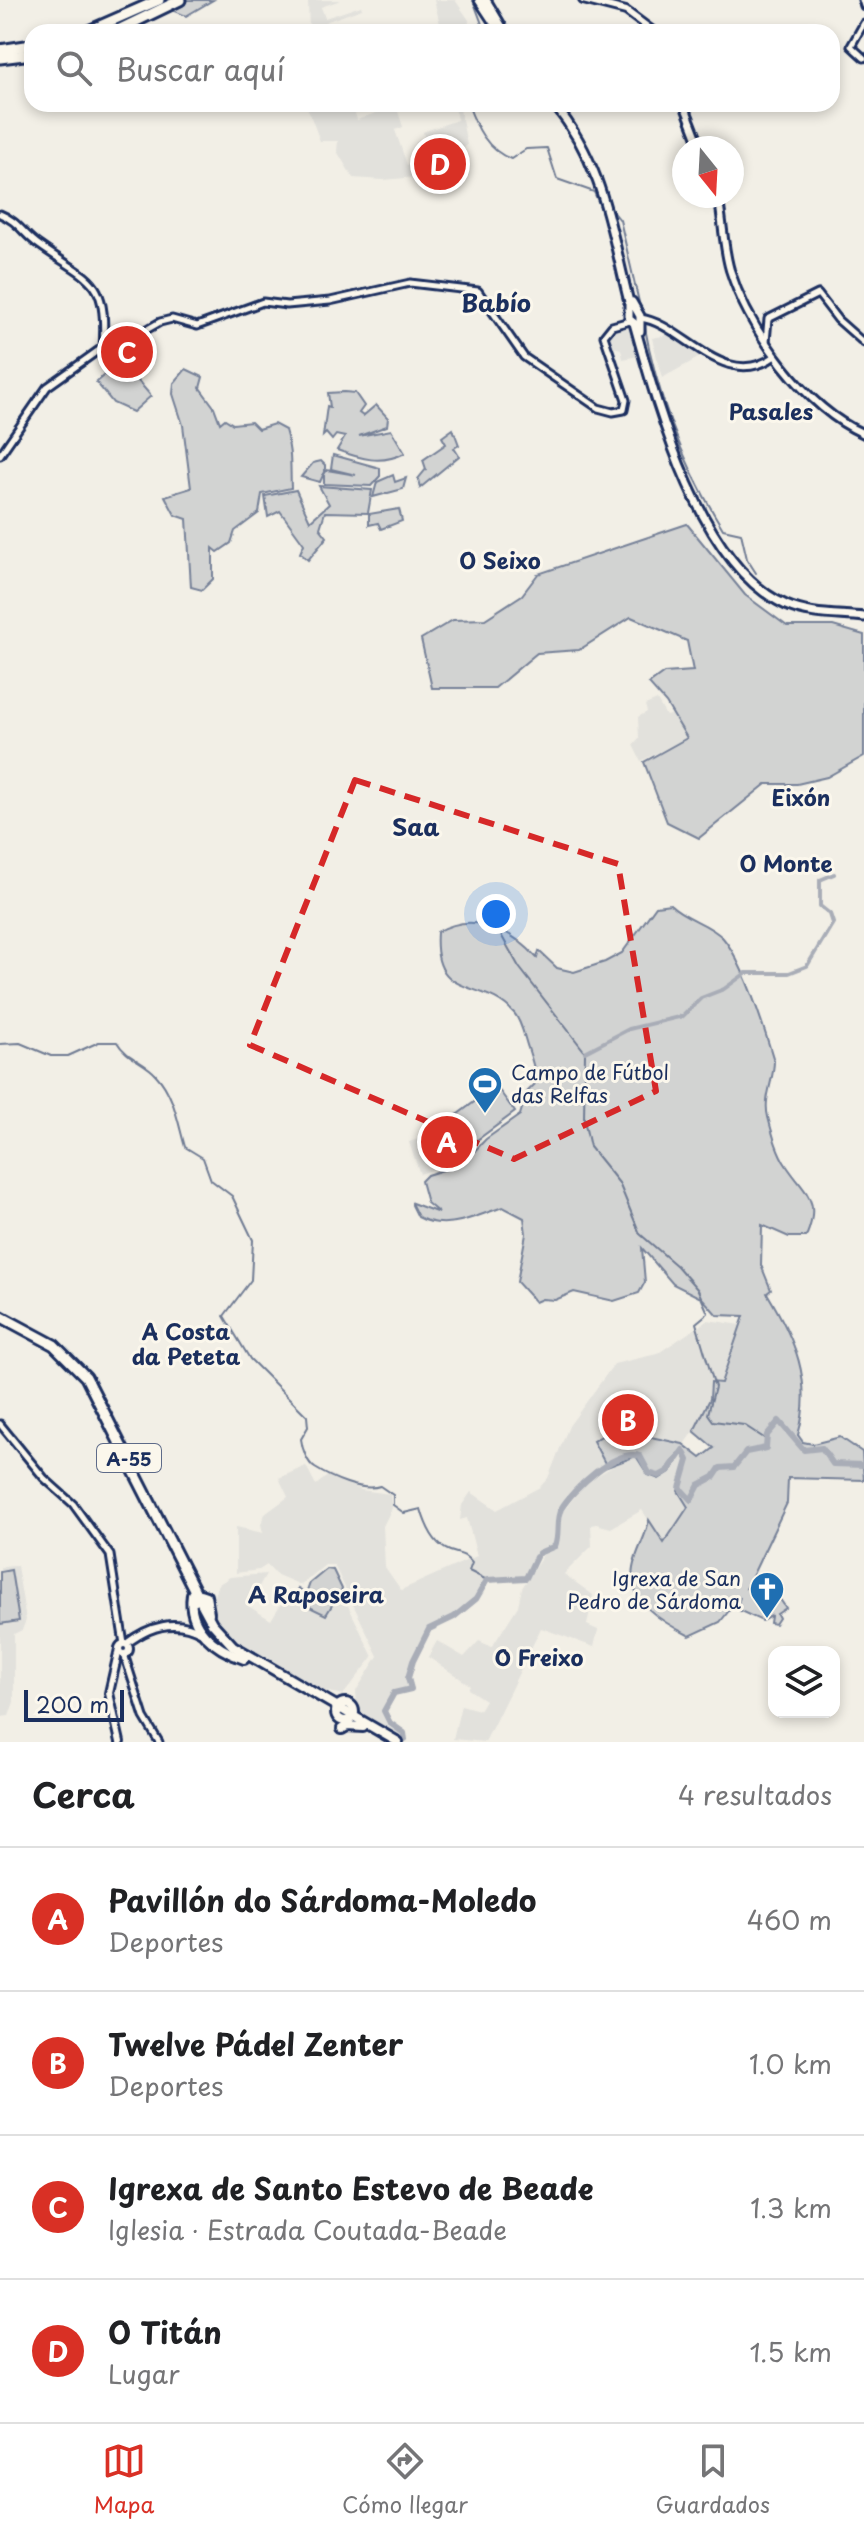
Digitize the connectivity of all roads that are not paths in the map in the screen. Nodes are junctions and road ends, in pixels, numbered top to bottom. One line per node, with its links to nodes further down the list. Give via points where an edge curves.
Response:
1 (159, 0): 7 (highway)
2 (173, 0): 11 (highway)
3 (180, 0): 12 (highway)
4 (482, 0): 13 (main road)
5 (583, 0): 14 (main road, via 626,11)
6 (862, 0): 8 (street)
7 (143, 5): 10 (highway)
8 (864, 6)
9 (864, 23): 19 (street, via 852,41 853,51)
10 (120, 24)
11 (123, 24)
12 (124, 24)
13 (497, 24)
14 (643, 24)
15 (24, 46): 16 (highway)
16 (0, 50)
17 (24, 55): 18 (highway)
18 (0, 58)
19 (864, 58)
20 (562, 112): 25 (main road, via 592,161)
21 (688, 112): 22 (main road)
22 (697, 136)
23 (720, 208): 27 (main road, via 731,272)
24 (0, 214): 28 (street, via 92,282 104,310)
25 (635, 319): 28 (street, via 612,326 604,336 626,396 620,412 598,408 524,357 475,290 410,283 330,301 263,302 197,326 172,319 160,322); 29 (street, via 657,322 724,362 758,364); 32 (main road, via 654,400 676,461 741,568 764,592 795,609)
26 (864, 343): 27 (street, via 818,294 768,319)
27 (766, 347): 29 (main road)
28 (103, 348): 31 (street, via 47,387)
29 (775, 356): 30 (main road, via 842,422)
30 (864, 434)
31 (0, 455)
32 (864, 615)
33 (0, 1318): 35 (highway, A-55, via 51,1349 82,1380); 35 (highway, A-55, via 28,1324 67,1355 91,1384)
34 (0, 1424): 37 (street, via 73,1504 110,1555)
35 (194, 1600): 36 (highway, A-55); 36 (main road); 36 (highway, via 206,1596)
36 (200, 1622): 37 (main road, via 158,1627); 39 (highway, A-55); 39 (highway, A-55, via 244,1659)
37 (125, 1649): 38 (main road); 38 (street); 42 (street, via 144,1717)
38 (116, 1664): 41 (main road, via 109,1697)
39 (341, 1714): 40 (highway, A-55)
40 (365, 1725): 43 (highway, A-55); 44 (highway, A-55)
41 (120, 1742)
42 (159, 1742)
43 (389, 1742)
44 (398, 1742)

